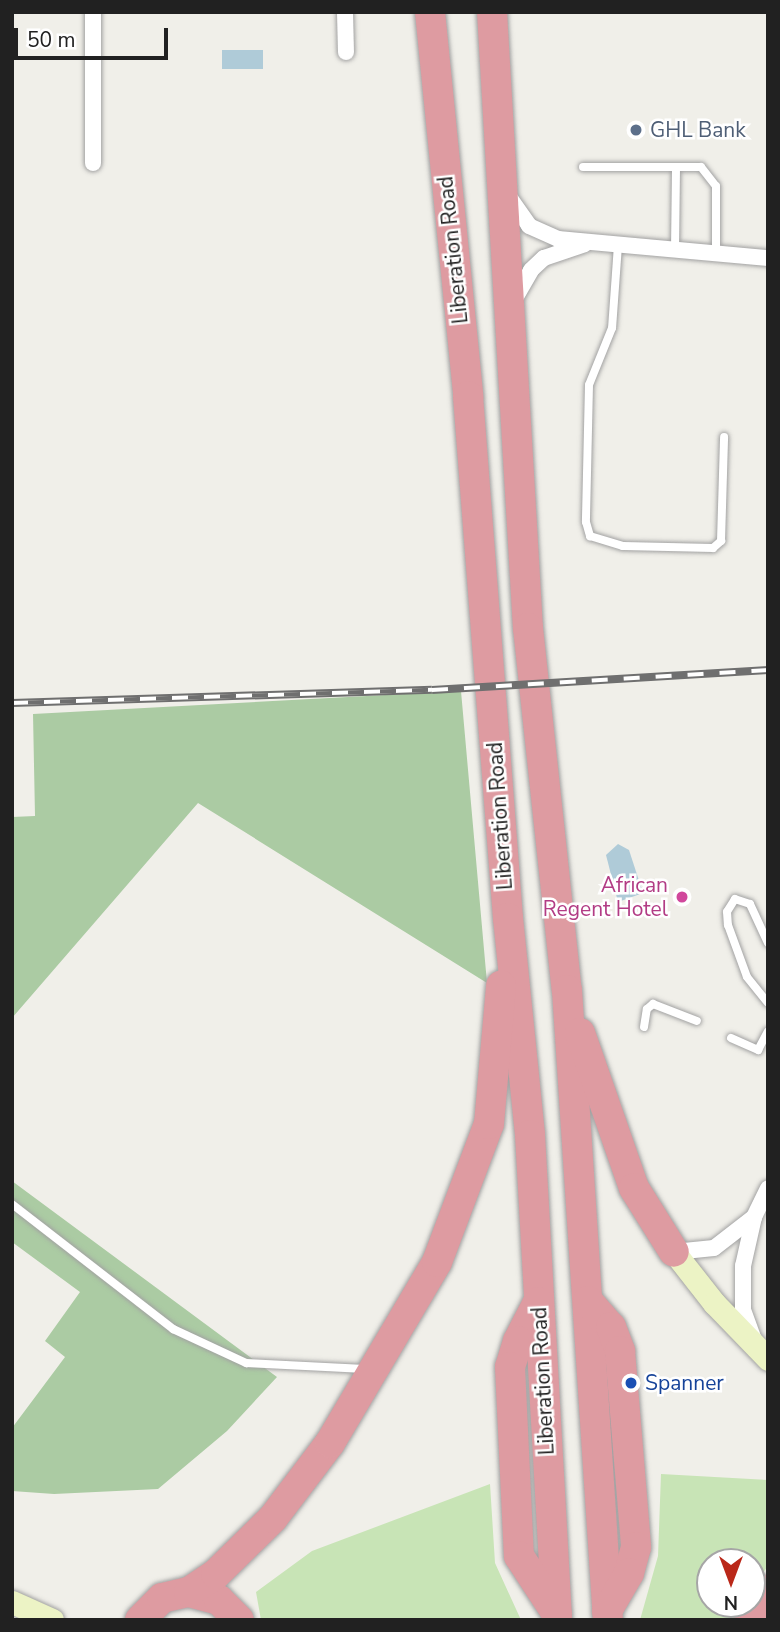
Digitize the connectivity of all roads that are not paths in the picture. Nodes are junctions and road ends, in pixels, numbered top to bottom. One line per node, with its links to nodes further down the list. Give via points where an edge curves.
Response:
1 (93, 12): 6 (street)
2 (345, 12): 5 (street)
3 (430, 12): 17 (highway, Liberation Road, via 468,396)
4 (492, 12): 9 (highway)
5 (346, 52)
6 (93, 163)
7 (583, 167): 8 (lane)
8 (676, 167): 12 (lane); 13 (lane, via 701,167 716,186)
9 (500, 183): 10 (street, via 529,226 558,239); 15 (highway)
10 (587, 243): 11 (street); 15 (street, via 544,258 531,270)
11 (618, 246): 12 (street); 16 (lane, via 612,328 589,385 586,522 590,536 623,546 713,548 721,541)
12 (675, 250): 13 (street)
13 (716, 253): 14 (street)
14 (768, 258)
15 (508, 312): 19 (highway, via 528,628)
16 (724, 437)
17 (508, 918): 30 (highway, via 489,1124 437,1262); 35 (highway, Liberation Road, via 530,1135)
18 (768, 943): 20 (lane, via 750,904 735,899 727,912 729,925 747,977)
19 (567, 990): 28 (highway, via 634,1188); 34 (highway, via 588,1301 611,1327 620,1351 636,1547 629,1573)
20 (768, 1003)
21 (697, 1021): 22 (lane, via 653,1004 647,1009)
22 (644, 1027)
23 (768, 1031): 24 (lane, via 758,1050)
24 (731, 1038)
25 (768, 1188): 27 (street)
26 (12, 1204): 30 (lane, via 173,1329 246,1363)
27 (754, 1217): 28 (street, via 714,1248); 29 (street, via 741,1289 743,1309)
28 (674, 1252): 29 (street)
29 (763, 1355)
30 (373, 1369): 32 (highway, via 330,1443 273,1518 216,1574)
31 (768, 1590): 39 (highway)
32 (189, 1592): 37 (highway, via 162,1598); 38 (highway, via 219,1600)
33 (12, 1602): 36 (street)
34 (607, 1615)
35 (557, 1617)
36 (52, 1620)
37 (140, 1620)
38 (239, 1620)
39 (750, 1620)

